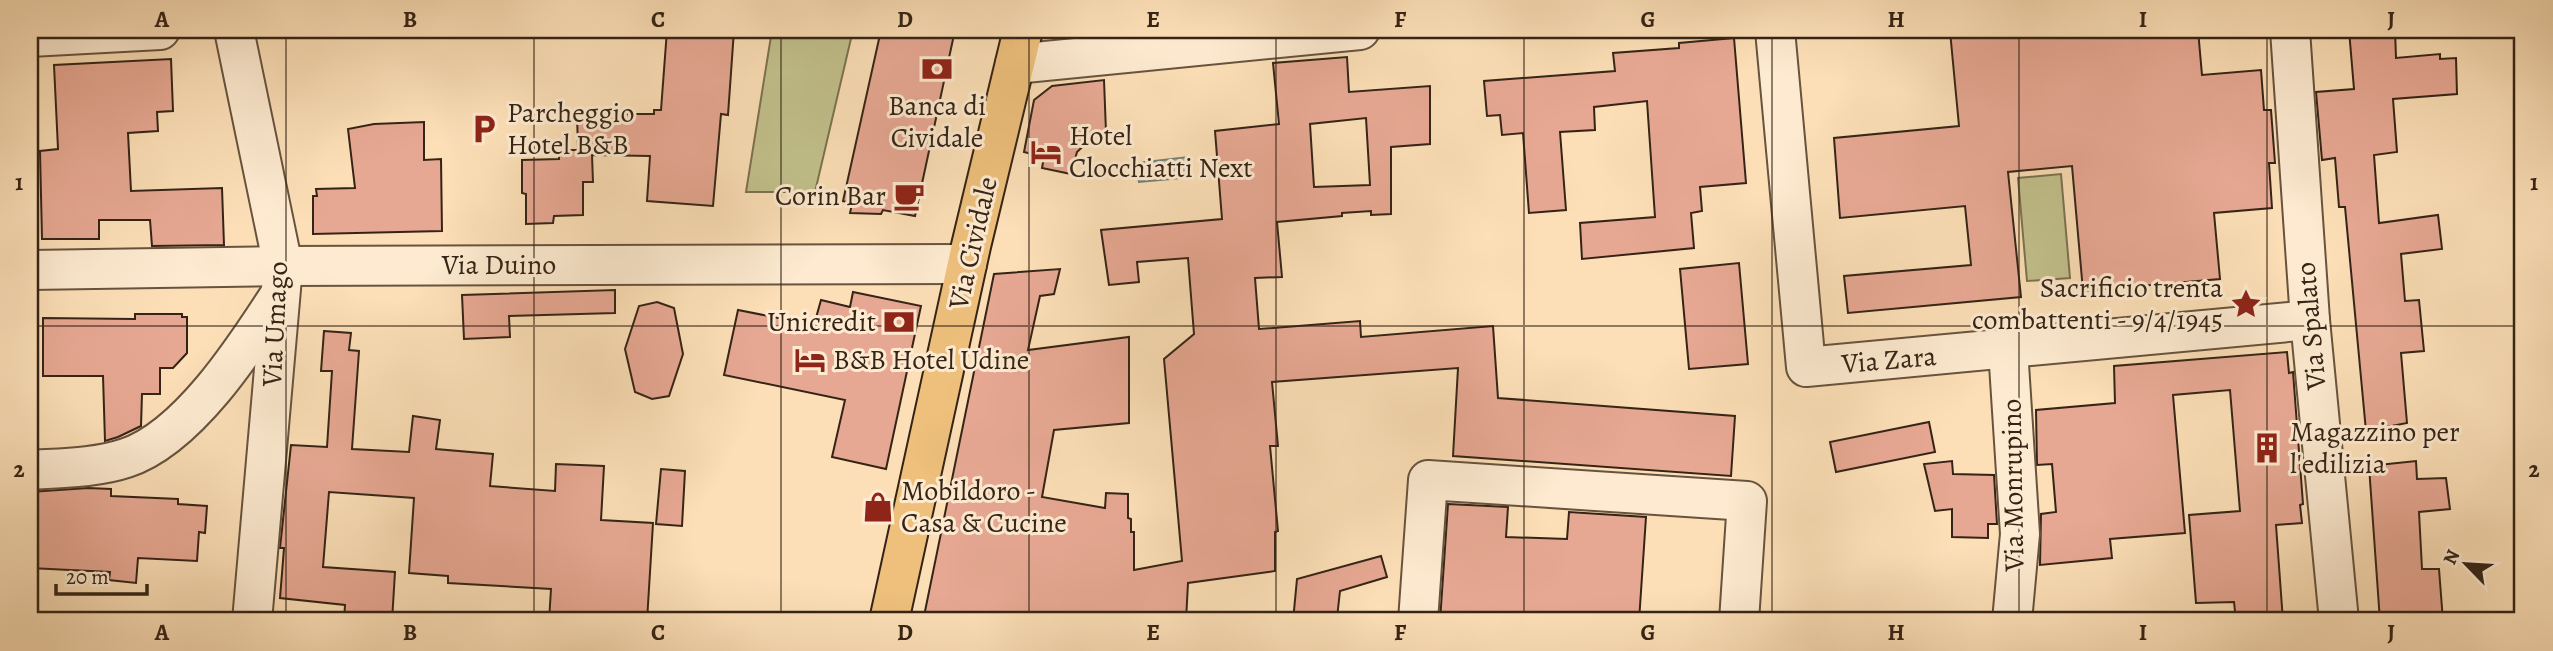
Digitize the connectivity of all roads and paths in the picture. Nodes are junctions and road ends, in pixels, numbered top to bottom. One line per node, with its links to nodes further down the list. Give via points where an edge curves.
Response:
1 (160, 30): 6 (street)
2 (234, 30): 10 (street, Via Umago)
3 (1360, 30): 7 (street)
4 (1775, 30): 12 (street, Via Zara, via 1806,367)
5 (2290, 30): 11 (street, Via Spalato)
6 (30, 37)
7 (1019, 47): 8 (main road, Via Cividale)
8 (967, 264): 10 (street, Via Duino); 15 (main road, Via Cividale)
9 (30, 270): 10 (street, Via Duino)
10 (281, 281): 13 (street, via 246,346 169,434 127,458); 14 (street, Via Umago)
11 (2310, 320): 12 (street, Via Zara); 19 (street, Via Spalato)
12 (2008, 349): 18 (street, Via Monrupino, via 2020,534)
13 (30, 470)
14 (252, 621)
15 (890, 621)
16 (1418, 621): 17 (street, via 1428,480 1747,501)
17 (1739, 621)
18 (2011, 621)
19 (2339, 621)

